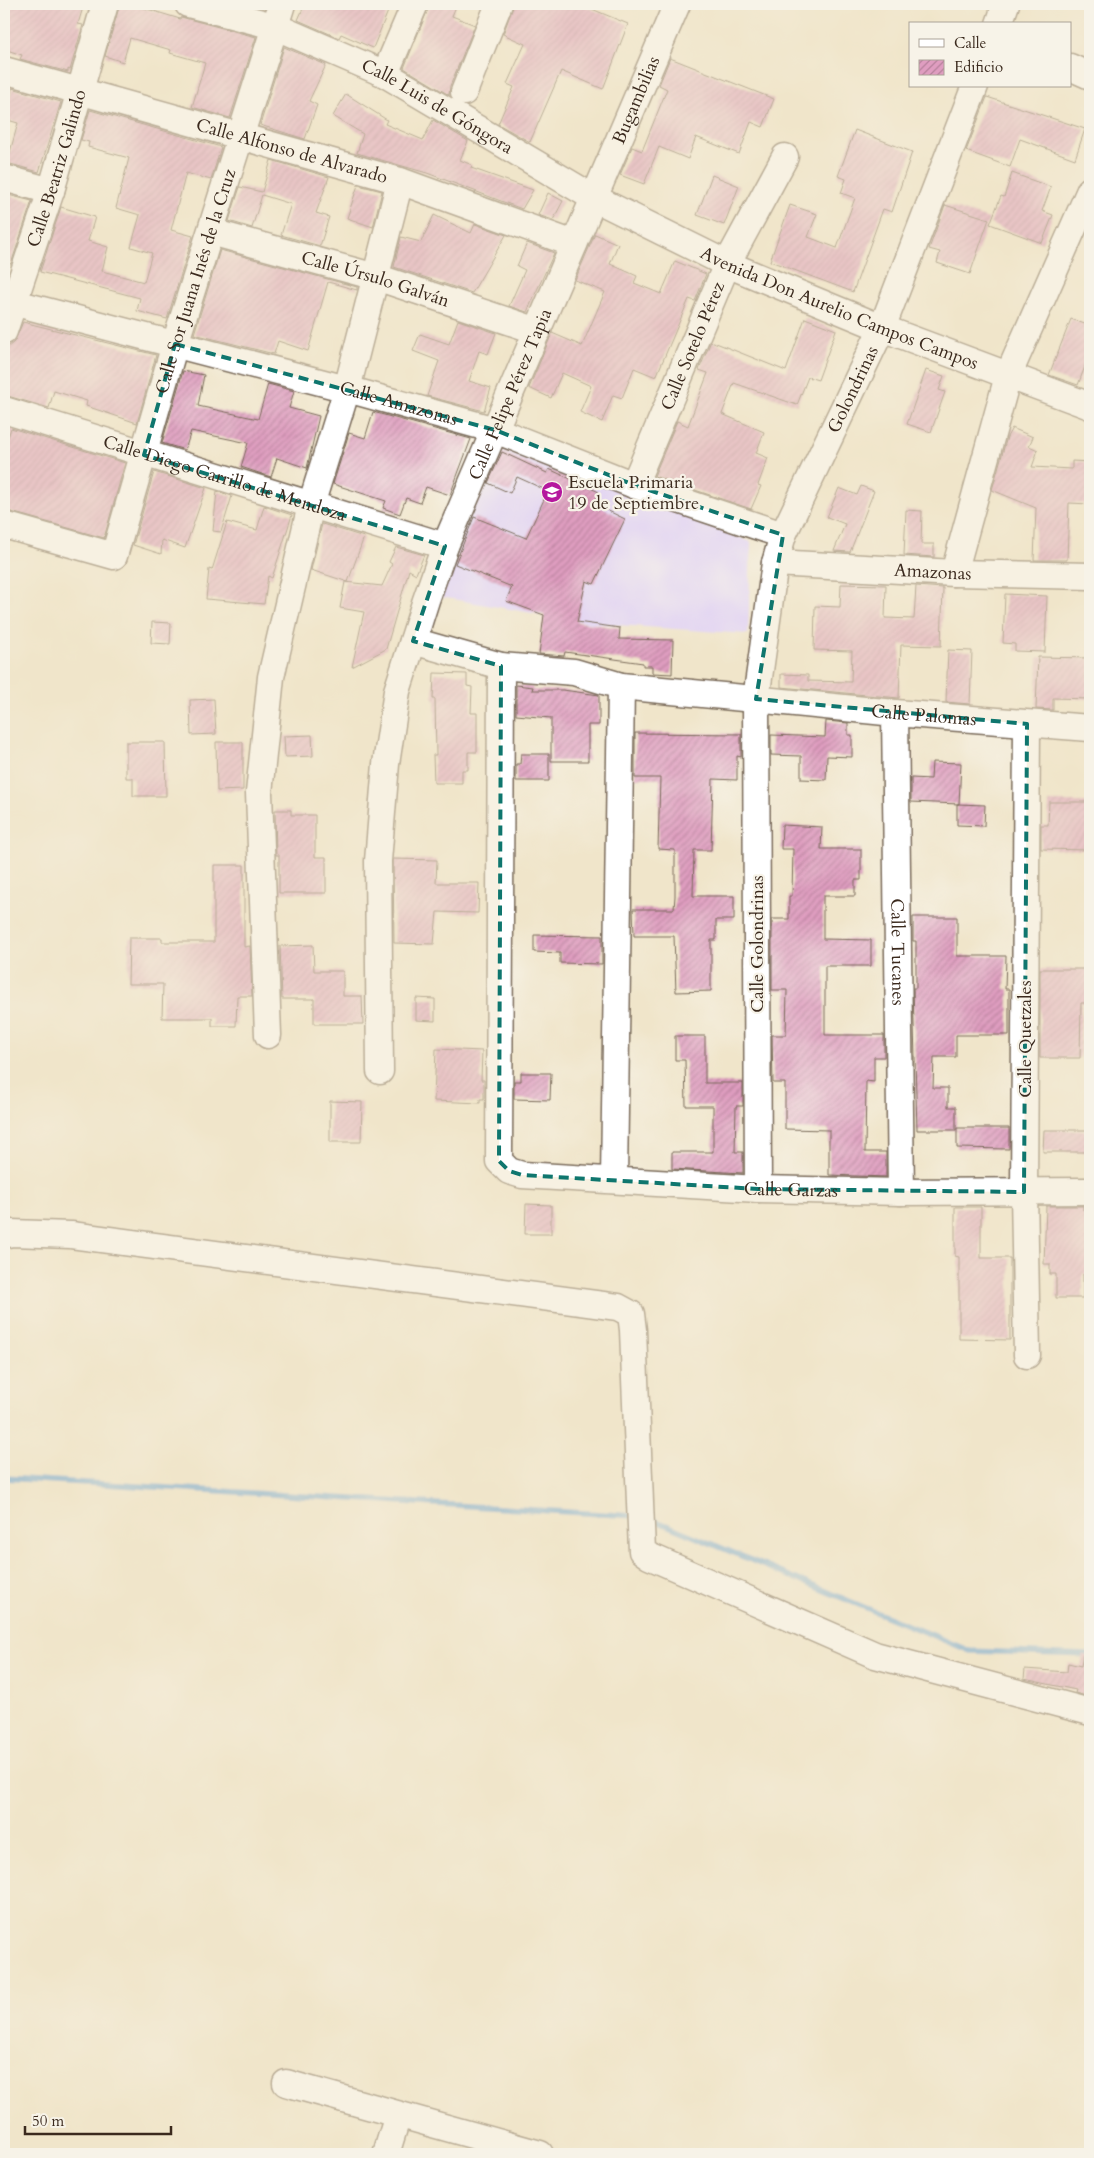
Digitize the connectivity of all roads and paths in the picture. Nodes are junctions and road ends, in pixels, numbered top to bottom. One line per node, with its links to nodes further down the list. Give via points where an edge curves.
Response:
1 (105, 4): 15 (street, Calle Beatriz Galindo)
2 (188, 4): 7 (street, Calle Luis de Góngora)
3 (415, 4): 11 (street)
4 (499, 4): 14 (street)
5 (677, 4): 22 (street, Bugambilias)
6 (1006, 4): 8 (street)
7 (280, 10): 11 (street, Calle Luis de Góngora); 16 (street, Calle Sor Juana Inés de la Cruz)
8 (1000, 22)
9 (1072, 68): 12 (street)
10 (4, 70): 15 (street, Calle Alfonso de Alvarado)
11 (385, 74): 22 (street, Calle Luis de Góngora)
12 (1090, 76)
13 (974, 88): 28 (street, Golondrinas)
14 (464, 92)
15 (79, 93): 16 (street, Calle Alfonso de Alvarado); 21 (street, Calle Beatriz Galindo)
16 (240, 135): 19 (street, Calle Alfonso de Alvarado); 23 (street, Calle Sor Juana Inés de la Cruz)
17 (785, 157): 25 (street, Calle Sotelo Pérez)
18 (4, 178): 21 (street)
19 (400, 181): 24 (street, Calle Alfonso de Alvarado); 26 (street)
20 (1090, 190): 32 (street)
21 (52, 191): 27 (street, Calle Beatriz Galindo)
22 (594, 198): 24 (street, Bugambilias); 25 (street, Avenida Don Aurelio Campos Campos)
23 (211, 232): 26 (street, Calle Úrsulo Galván); 31 (street, Calle Sor Juana Inés de la Cruz)
24 (574, 244): 30 (street, Calle Felipe Pérez Tapia)
25 (727, 264): 28 (street, Avenida Don Aurelio Campos Campos); 38 (street, Calle Sotelo Pérez)
26 (376, 277): 30 (street, Calle Úrsulo Galván); 33 (street)
27 (8, 301): 29 (street, Calle Beatriz Galindo); 31 (street, Calle Amazonas)
28 (882, 328): 32 (street, Avenida Don Aurelio Campos Campos); 41 (street, Golondrinas)
29 (4, 331)
30 (538, 331): 36 (street, Calle Felipe Pérez Tapia)
31 (175, 344): 33 (street, Calle Amazonas); 37 (street, Calle Sor Juana Inés de la Cruz)
32 (1008, 376): 34 (street, Avenida Don Aurelio Campos Campos); 44 (street)
33 (347, 389): 36 (street, Calle Amazonas); 39 (street)
34 (1090, 406)
35 (4, 410): 37 (street, Calle Diego Carrillo de Mendoza)
36 (495, 430): 38 (street, Calle Amazonas); 42 (street, Calle Felipe Pérez Tapia)
37 (144, 455): 39 (street, Calle Diego Carrillo de Mendoza); 40 (street, Calle Sor Juana Inés de la Cruz, via 114,556)
38 (634, 485): 41 (street, Calle Amazonas)
39 (311, 505): 42 (street, Calle Diego Carrillo de Mendoza); 53 (street, via 271,677 258,792)
40 (4, 525)
41 (783, 535): 43 (street, Golondrinas)
42 (446, 546): 46 (street, Calle Felipe Pérez Tapia)
43 (775, 562): 44 (street, Amazonas); 49 (street, Golondrinas)
44 (954, 573): 45 (street, Amazonas)
45 (1090, 576)
46 (413, 640): 47 (street, Calle Palomas); 54 (street, Calle Felipe Pérez Tapia, via 398,691 385,774 378,861)
47 (502, 666): 48 (street, Calle Palomas, via 574,672); 55 (street, Calle Garzas, via 499,1161 509,1171 522,1175)
48 (620, 686): 49 (street, Calle Palomas); 55 (street)
49 (756, 699): 50 (street, Calle Palomas); 56 (street, Calle Golondrinas)
50 (895, 713): 51 (street, Calle Palomas); 58 (street, Calle Tucanes)
51 (1026, 724): 52 (street, Calle Palomas); 59 (street, Calle Quetzales)
52 (1090, 728)
53 (268, 1035)
54 (380, 1071)
55 (614, 1180): 56 (street, Calle Garzas)
56 (758, 1188): 58 (street, Calle Garzas)
57 (1090, 1191): 59 (street, Calle Garzas)
58 (901, 1192): 59 (street, Calle Garzas)
59 (1024, 1192): 61 (street, Calle Quetzales)
60 (4, 1235): 62 (street, via 71,1235 618,1306 631,1314 633,1330 642,1551 875,1655)
61 (1027, 1355)
62 (1090, 1712)
63 (286, 2083): 64 (street)
64 (398, 2115): 65 (street); 66 (street)
65 (512, 2151): 67 (street)
66 (386, 2154)
67 (540, 2154)

